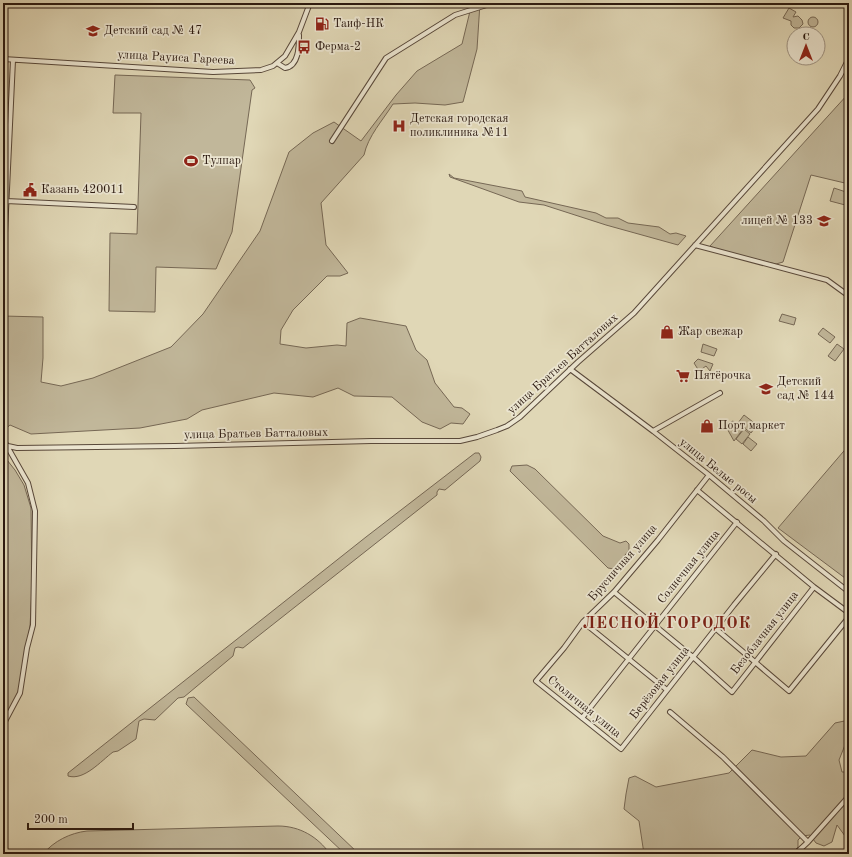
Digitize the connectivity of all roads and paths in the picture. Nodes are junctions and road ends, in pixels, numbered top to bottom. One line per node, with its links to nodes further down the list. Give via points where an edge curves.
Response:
1 (310, 3): 3 (street, улица Рауиса Гареева)
2 (493, 3): 8 (street, via 455,15 386,58)
3 (300, 32): 7 (street, улица Рауиса Гареева, via 285,56); 7 (street, via 298,55 292,64 285,68)
4 (849, 58): 11 (street, улица Братьев Батталовых, via 818,109)
5 (3, 59): 6 (street, улица Рауиса Гареева)
6 (13, 60): 7 (street, улица Рауиса Гареева, via 214,72 261,70); 9 (street)
7 (277, 63)
8 (332, 141)
9 (6, 201): 10 (street); 12 (street)
10 (134, 207)
11 (696, 245): 13 (street, via 827,280); 14 (street, улица Братьев Батталовых, via 634,313)
12 (4, 294)
13 (849, 296)
14 (570, 370): 16 (street, улица Белые росы); 17 (street, улица Братьев Батталовых, via 507,426 460,441 18,448)
15 (720, 394): 16 (street)
16 (653, 431): 19 (street, улица Белые росы)
17 (5, 442): 18 (street, улица Братьев Батталовых); 38 (street, via 28,483 35,511 33,625 20,693)
18 (3, 447)
19 (709, 476): 20 (street, Брусничная улица); 25 (street, улица Белые росы, via 764,521 784,541)
20 (697, 490): 21 (street); 24 (street, Брусничная улица)
21 (737, 522): 22 (street); 29 (street, Солнечная улица)
22 (776, 554): 23 (street); 30 (street, Берёзовая улица)
23 (814, 587): 26 (street); 33 (street, Безоблачная улица)
24 (614, 592): 28 (street, Брусничная улица); 29 (street)
25 (849, 592)
26 (849, 613)
27 (849, 617): 33 (street, via 789,691)
28 (583, 622): 32 (street); 34 (street, Брусничная улица)
29 (654, 626): 31 (street); 32 (street, Солнечная улица)
30 (716, 628): 31 (street, Берёзовая улица); 33 (street)
31 (693, 658): 33 (street, Безоблачная улица, via 732,692); 35 (street, Берёзовая улица)
32 (628, 659): 35 (street); 37 (street, Солнечная улица)
33 (756, 662)
34 (536, 681): 37 (street, Столичная улица)
35 (667, 690): 39 (street, Берёзовая улица)
36 (670, 712): 41 (street, via 723,757)
37 (582, 718): 39 (street, Столичная улица)
38 (3, 725)
39 (621, 749)
40 (849, 796): 41 (street)
41 (808, 842): 42 (street)
42 (795, 854)

